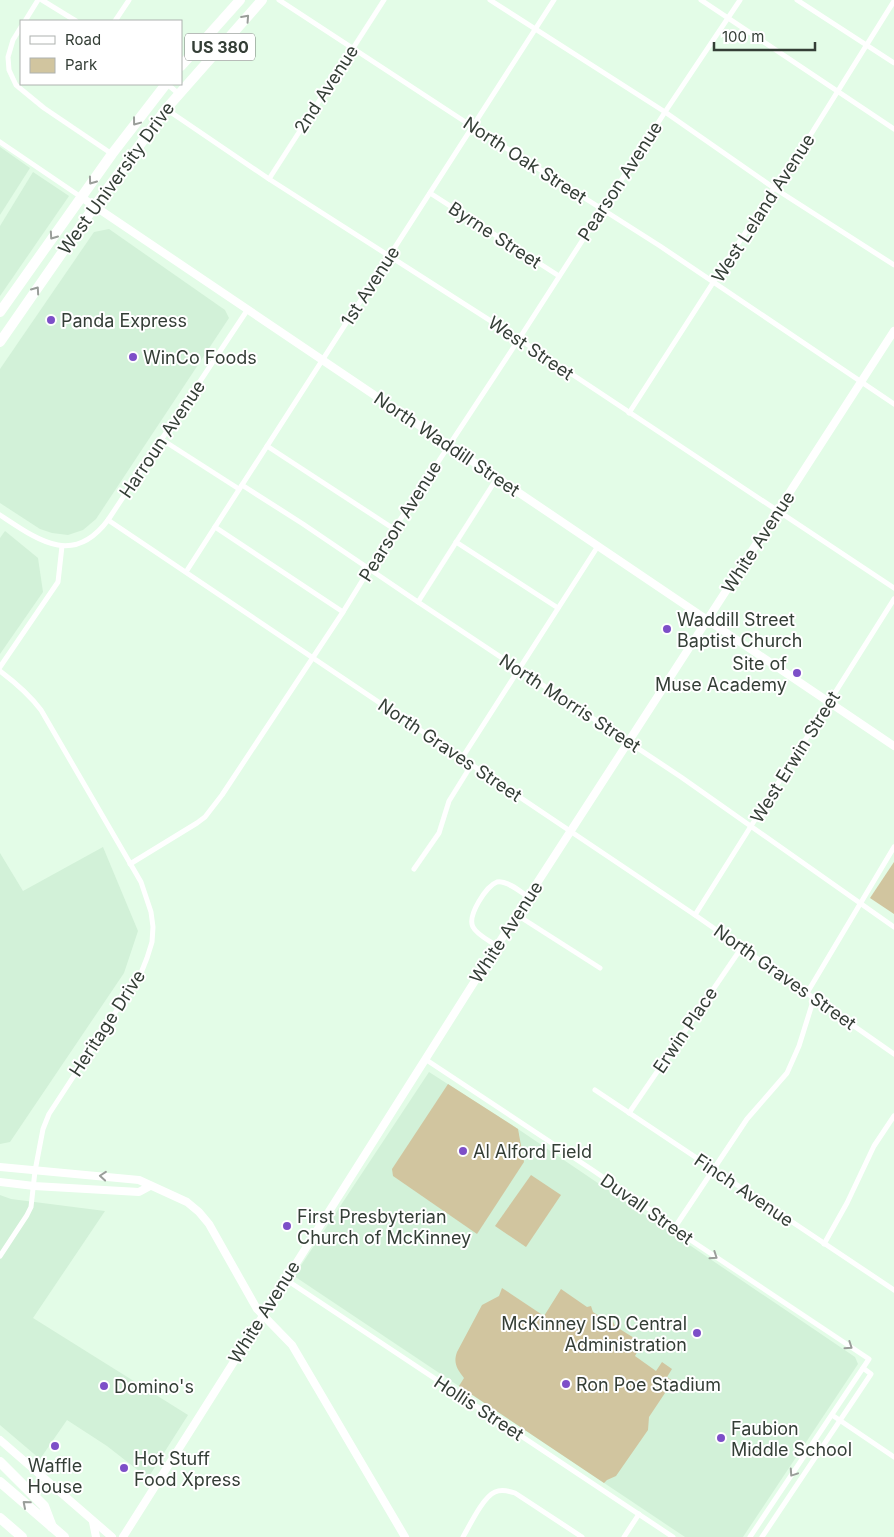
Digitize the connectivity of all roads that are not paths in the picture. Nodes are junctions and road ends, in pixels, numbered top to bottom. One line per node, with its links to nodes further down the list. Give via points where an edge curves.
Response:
1 (38, 0): 15 (street)
2 (42, 0): 16 (street)
3 (129, 0): 17 (street)
4 (240, 0): 23 (highway, US 380)
5 (262, 0): 27 (highway, West University Drive / US 380, one-way to 5)
6 (279, 0): 21 (street, North Oak Street)
7 (384, 0): 21 (street, 2nd Avenue)
8 (490, 0): 19 (street)
9 (554, 0): 19 (street, 1st Avenue)
10 (701, 0): 14 (street)
11 (740, 0): 14 (street, Pearson Avenue)
12 (797, 0): 20 (street)
13 (894, 1): 20 (street, West Leland Avenue)
14 (727, 18): 26 (street); 29 (street, Pearson Avenue)
15 (26, 20)
16 (74, 20)
17 (116, 20)
18 (20, 29): 33 (street, via 8,57 9,70 16,85)
19 (535, 30): 29 (street); 30 (street, 1st Avenue)
20 (867, 45): 22 (street); 26 (street, West Leland Avenue)
21 (353, 48): 30 (street, North Oak Street); 34 (street, 2nd Avenue)
22 (894, 63)
23 (182, 65)
24 (165, 85): 33 (highway, West University Drive, one-way to 33)
25 (167, 85): 27 (street)
26 (838, 91): 31 (street); 35 (street, West Leland Avenue)
27 (179, 94): 28 (highway, West University Drive / US 380)
28 (166, 110): 34 (street, West Street); 38 (highway, West University Drive / US 380)
29 (665, 112): 35 (street); 39 (street, Pearson Avenue)
30 (473, 127): 36 (street, 1st Avenue); 39 (street, North Oak Street)
31 (894, 129)
32 (0, 142): 37 (street, North Waddill Street)
33 (112, 154): 37 (highway, West University Drive, one-way to 37)
34 (269, 179): 40 (street, West Street)
35 (774, 188): 41 (street); 43 (street, West Leland Avenue)
36 (430, 193): 40 (street, 1st Avenue); 42 (street, Byrne Street)
37 (81, 197): 38 (street, North Waddill Street); 45 (highway, West University Drive, one-way to 45)
38 (94, 207): 44 (street, North Waddill Street); 46 (highway, West University Drive / US 380, one-way to 38)
39 (602, 209): 42 (street, Pearson Avenue); 43 (street, North Oak Street)
40 (390, 255): 48 (street, West Street); 50 (street, 1st Avenue)
41 (894, 265)
42 (559, 276): 48 (street, Pearson Avenue)
43 (714, 282): 51 (street, North Oak Street); 53 (street, West Leland Avenue)
44 (248, 309): 50 (street, North Waddill Street); 54 (street, Harroun Avenue)
45 (0, 312)
46 (4, 328): 49 (highway, West University Drive / US 380)
47 (894, 331): 51 (street, White Avenue)
48 (519, 339): 53 (street, West Street); 55 (street, Pearson Avenue)
49 (0, 342)
50 (322, 360): 55 (street, North Waddill Street); 56 (street, 1st Avenue)
51 (862, 382): 52 (street, North Oak Street); 59 (street, White Avenue)
52 (894, 404)
53 (629, 413): 59 (street, West Street)
54 (162, 439): 58 (street, North Morris Street); 61 (street, Harroun Avenue)
55 (448, 445): 57 (street, North Waddill Street); 63 (street, Pearson Avenue)
56 (267, 446): 58 (street, 1st Avenue); 63 (street)
57 (497, 478): 64 (street); 66 (street, North Waddill Street)
58 (240, 487): 62 (street, 1st Avenue); 67 (street, North Morris Street, via 303,524)
59 (777, 512): 69 (street, West Street); 74 (street, White Avenue)
60 (0, 515): 65 (street, via 34,538)
61 (108, 520): 65 (street, via 86,542); 68 (street, North Graves Street)
62 (215, 527): 68 (street, 1st Avenue); 73 (street)
63 (394, 529): 67 (street, Pearson Avenue)
64 (456, 542): 71 (street); 72 (street)
65 (62, 546): 76 (street, via 58,582)
66 (598, 546): 72 (street); 74 (street, North Waddill Street)
67 (370, 570): 71 (street, North Morris Street); 73 (street, Pearson Avenue)
68 (186, 572): 75 (street, North Graves Street)
69 (894, 588)
70 (894, 599): 79 (street, West Erwin Street)
71 (418, 602): 77 (street, North Morris Street)
72 (558, 608): 77 (street)
73 (344, 612): 75 (street, Pearson Avenue)
74 (707, 620): 79 (street, North Waddill Street); 80 (street, White Avenue)
75 (314, 657): 82 (street, North Graves Street); 87 (street, Pearson Avenue, via 205,817)
76 (0, 666)
77 (519, 669): 80 (street, North Morris Street); 82 (street)
78 (0, 671): 87 (street, Heritage Drive, via 30,695 41,710)
79 (829, 703): 81 (street, North Waddill Street); 84 (street, West Erwin Street)
80 (628, 742): 84 (street, North Morris Street); 85 (street, White Avenue)
81 (894, 746)
82 (462, 758): 83 (street, North Graves Street)
83 (472, 764): 85 (street, North Graves Street); 88 (street, via 449,801 439,833)
84 (751, 827): 90 (street, North Morris Street); 92 (street, West Erwin Street)
85 (571, 831): 89 (street, White Avenue); 92 (street, North Graves Street)
86 (894, 847): 90 (street)
87 (130, 864): 106 (street, Heritage Drive, via 151,912 153,937 147,958 49,1114)
88 (414, 868)
89 (528, 897): 91 (street, White Avenue); 94 (street, via 504,882 492,885 483,894 471,924 474,930)
90 (860, 903): 93 (street, North Morris Street); 97 (street)
91 (517, 915): 94 (street, White Avenue); 96 (street)
92 (695, 915): 95 (street, North Graves Street)
93 (894, 927)
94 (498, 946): 100 (street, White Avenue)
95 (742, 947): 97 (street, North Graves Street); 102 (street, Erwin Place)
96 (600, 968)
97 (807, 993): 98 (street, North Graves Street)
98 (814, 998): 99 (street, North Graves Street); 105 (street, via 800,1046 786,1073)
99 (894, 1054)
100 (425, 1059): 110 (street, Duvall Street); 113 (street, White Avenue)
101 (595, 1090): 102 (street, Finch Avenue)
102 (629, 1113): 105 (street, Finch Avenue)
103 (894, 1116): 111 (street, via 874,1146)
104 (0, 1168): 106 (street)
105 (713, 1169): 110 (street); 111 (street, Finch Avenue)
106 (35, 1171): 108 (street, Heritage Drive); 109 (street, one-way to 106, via 139,1180)
107 (0, 1182): 108 (street)
108 (34, 1186): 109 (street, via 139,1192); 112 (street, Heritage Drive, via 27,1215)
109 (150, 1186): 115 (street, via 174,1195 199,1212)
110 (675, 1227): 116 (street, Duvall Street, one-way to 116, via 869,1359)
111 (824, 1244): 114 (street, Finch Avenue)
112 (0, 1256)
113 (285, 1279): 115 (street, White Avenue); 123 (street, Hollis Street)
114 (894, 1290)
115 (262, 1315): 132 (street, White Avenue); 133 (street, via 292,1345)
116 (863, 1368): 117 (street); 118 (street, via 870,1374)
117 (832, 1415): 118 (street); 127 (street, one-way to 127)
118 (840, 1420): 120 (street); 139 (street)
119 (0, 1440): 125 (street)
120 (894, 1457)
121 (0, 1462): 126 (highway, via 44,1506)
122 (0, 1482): 126 (highway, one-way to 122)
123 (639, 1514): 136 (street); 137 (street, Hollis Street)
124 (0, 1518): 128 (highway)
125 (93, 1521): 130 (street); 131 (street)
126 (52, 1527): 129 (highway)
127 (755, 1530): 138 (street); 139 (street)
128 (22, 1537)
129 (64, 1537)
130 (96, 1537)
131 (112, 1537)
132 (123, 1537)
133 (405, 1537)
134 (463, 1537): 135 (street, via 486,1499 503,1490 515,1493)
135 (580, 1537)
136 (624, 1537)
137 (673, 1537)
138 (750, 1537)
139 (763, 1537)

